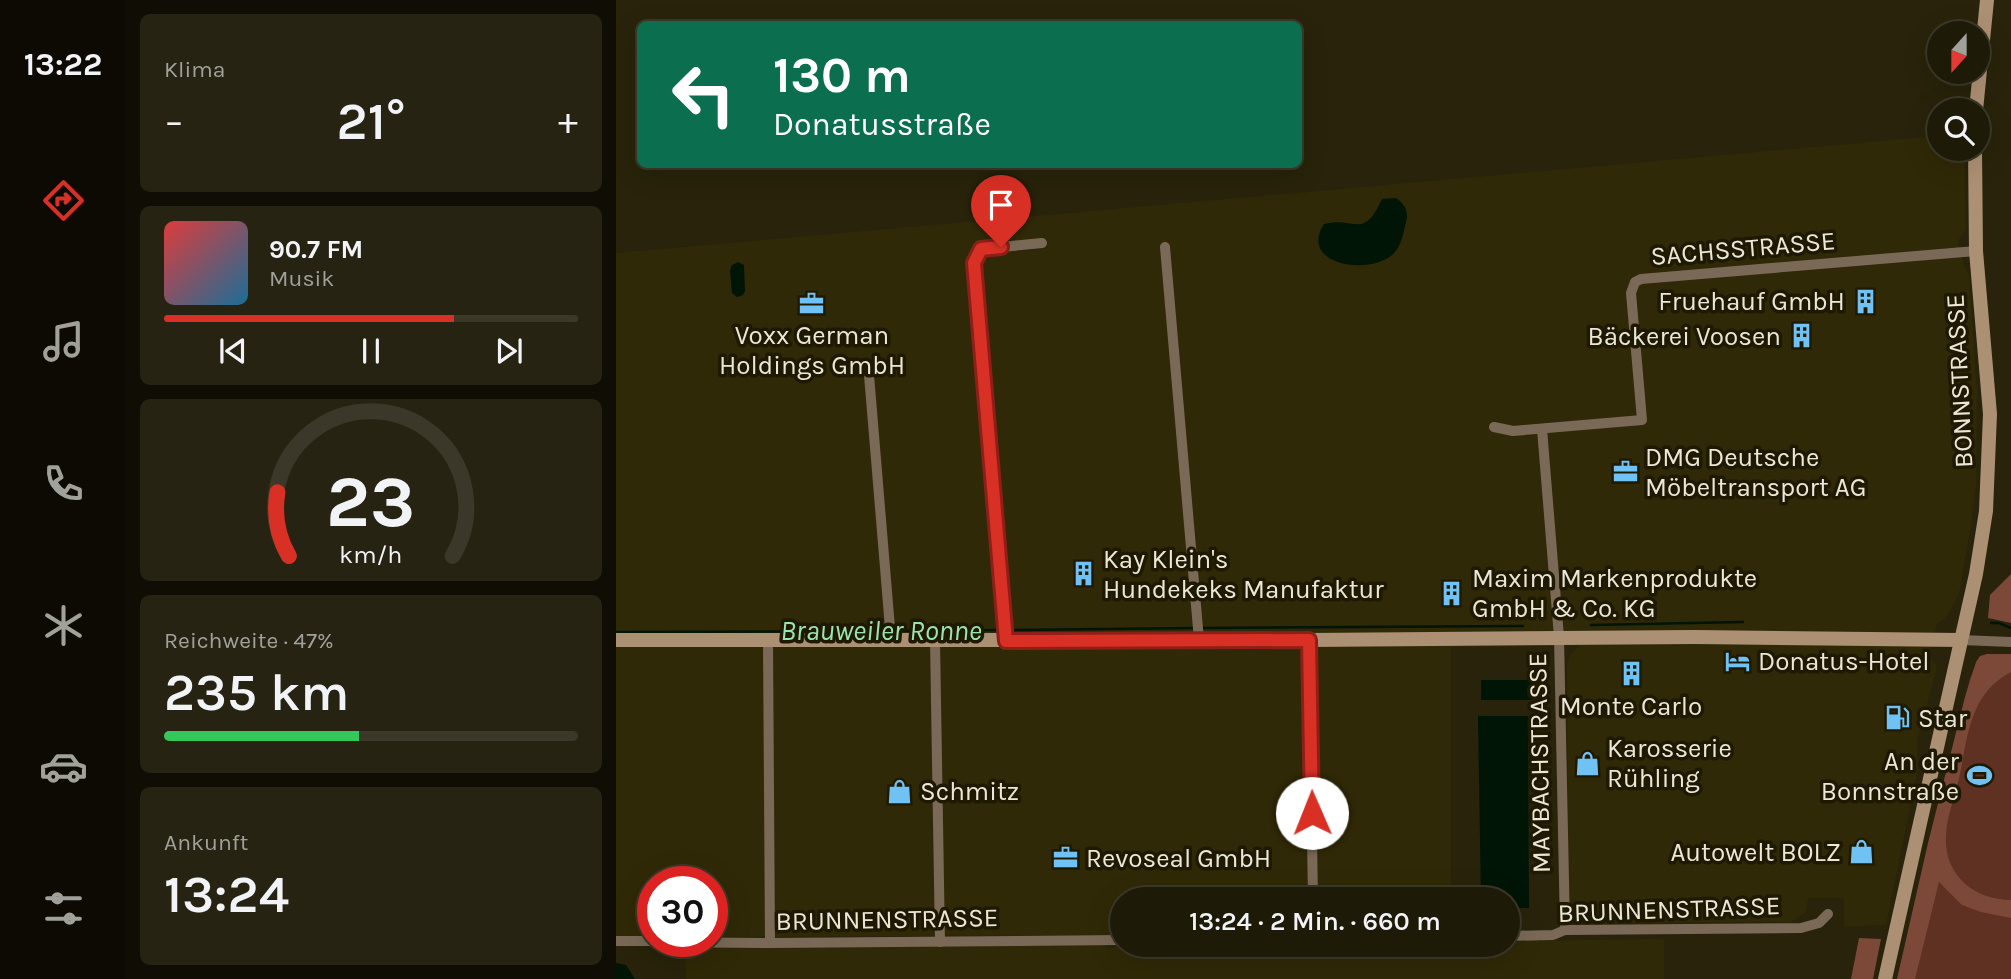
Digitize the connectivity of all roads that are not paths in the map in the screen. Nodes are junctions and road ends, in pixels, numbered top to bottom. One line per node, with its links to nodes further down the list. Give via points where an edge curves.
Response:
1 (1987, 0): 2 (street)
2 (1977, 98)
3 (1975, 161): 6 (street, BONNSTRASSE)
4 (1042, 243): 13 (street, via 981,249 974,263)
5 (1166, 247): 10 (street)
6 (1976, 251): 9 (street, SACHSSTRASSE, via 1641,279 1631,293 1642,420); 18 (street, BONNSTRASSE, via 1990,414 1989,470 1985,521)
7 (869, 375): 12 (street)
8 (1494, 427): 9 (street, SACHSSTRASSE)
9 (1542, 429): 11 (street, MAYBACHSTRASSE)
10 (1199, 637): 13 (street); 17 (street)
11 (1559, 637): 17 (street); 18 (street); 22 (street, MAYBACHSTRASSE)
12 (891, 638): 15 (street); 16 (street)
13 (1006, 638): 16 (street)
14 (616, 640): 15 (street)
15 (768, 640): 29 (street)
16 (935, 640): 27 (street)
17 (1309, 640): 20 (street)
18 (1961, 640): 19 (street); 30 (street, BONNSTRASSE)
19 (2011, 642)
20 (1313, 887)
21 (1828, 914): 22 (street, BRUNNENSTRASSE, via 1819,923 1801,928)
22 (1565, 930): 23 (street, BRUNNENSTRASSE)
23 (1520, 936)
24 (1110, 940): 27 (street, BRUNNENSTRASSE)
25 (616, 941): 26 (street, BRUNNENSTRASSE)
26 (637, 942)
27 (940, 942): 29 (street, BRUNNENSTRASSE)
28 (728, 943): 29 (street, BRUNNENSTRASSE)
29 (770, 943)
30 (1885, 979)

